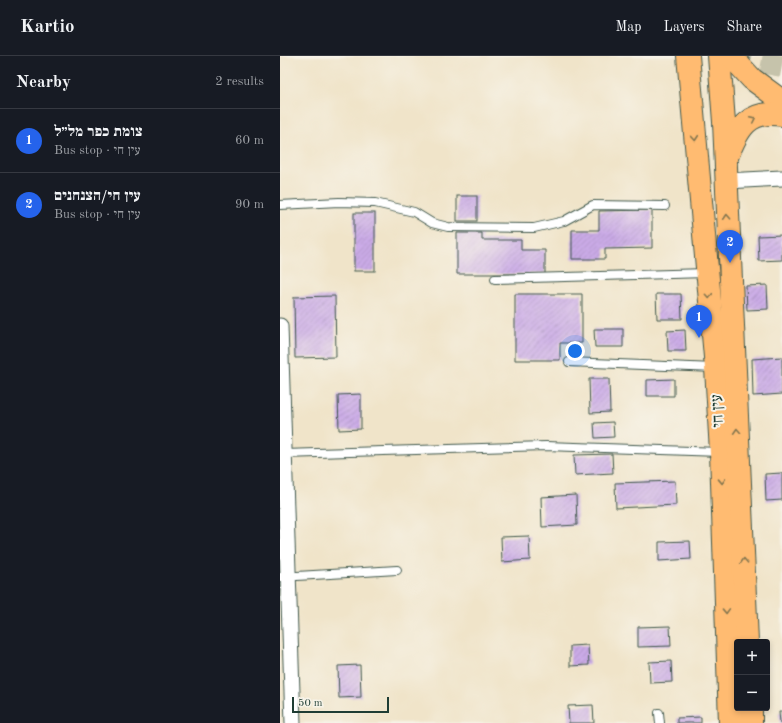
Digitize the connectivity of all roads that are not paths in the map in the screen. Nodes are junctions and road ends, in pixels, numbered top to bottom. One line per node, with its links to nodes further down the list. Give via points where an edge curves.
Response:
1 (688, 56): 5 (main road, עין חי)
2 (702, 56): 5 (main road); 7 (main road)
3 (719, 56): 7 (main road, עין חי)
4 (730, 56): 6 (main road, via 752,79)
5 (691, 90): 13 (main road, עין חי, one-way to 13)
6 (782, 101)
7 (723, 108): 9 (main road, עין חי)
8 (782, 115): 9 (main road, one-way to 8, via 737,134 748,120 766,114)
9 (726, 171): 10 (street); 22 (main road, עין חי, one-way to 9)
10 (782, 178)
11 (280, 205): 12 (lane, via 375,203 414,212 432,223 448,227 534,228 564,221 593,205)
12 (665, 206)
13 (707, 273): 14 (lane); 17 (main road, עין חי, one-way to 17)
14 (495, 279)
15 (280, 326): 19 (street)
16 (569, 362): 17 (lane)
17 (716, 368): 18 (main road, עין חי)
18 (721, 452): 19 (lane, via 546,446); 27 (main road, עין חי, one-way to 27)
19 (284, 454): 21 (street)
20 (397, 570): 21 (lane)
21 (284, 576): 25 (street)
22 (747, 639)
23 (751, 711): 28 (main road)
24 (659, 713): 26 (lane)
25 (293, 723)
26 (660, 723)
27 (730, 723)
28 (751, 723)

